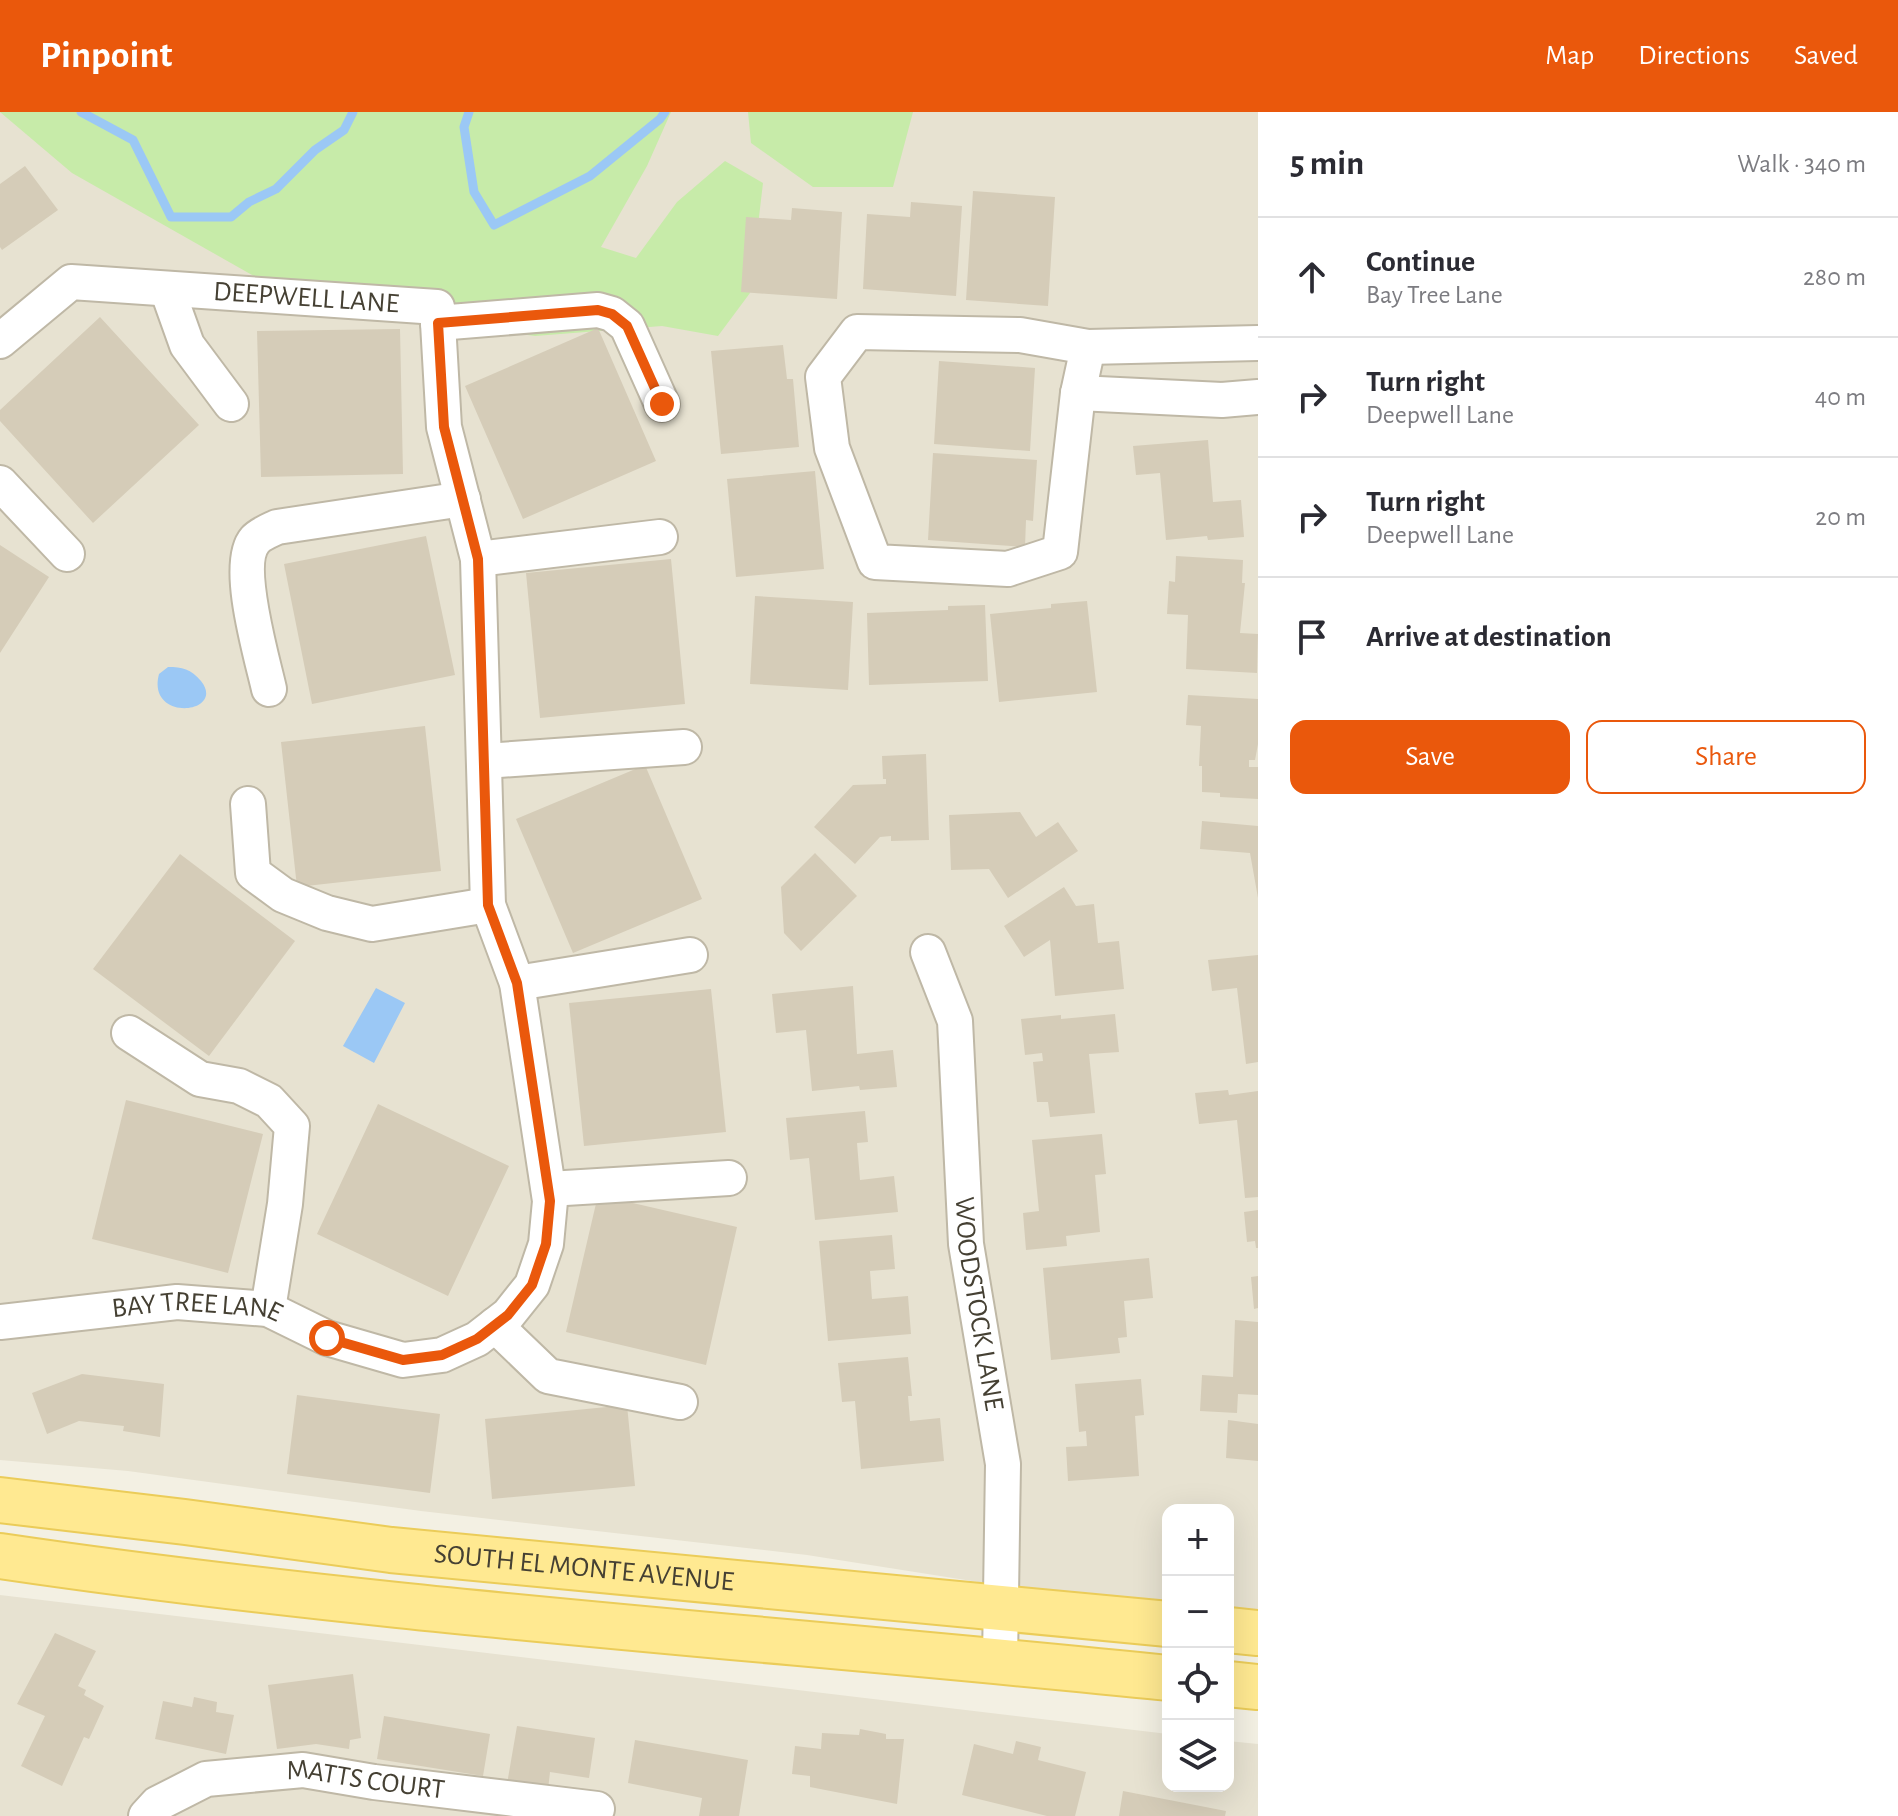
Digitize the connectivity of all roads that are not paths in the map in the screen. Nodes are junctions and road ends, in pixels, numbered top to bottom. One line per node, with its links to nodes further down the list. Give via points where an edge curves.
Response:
1 (167, 289): 2 (street, DEEPWELL LANE, via 437,307); 3 (street, DEEPWELL LANE, via 71,282); 8 (street, via 187,345)
2 (438, 323): 9 (street, DEEPWELL LANE, via 598,310 612,314 627,326); 11 (street, BAY TREE LANE, via 444,427)
3 (0, 341)
4 (1258, 343): 5 (street)
5 (1088, 347): 6 (street); 6 (street, via 1020,335 857,332 823,377 832,448 875,562 1008,569 1060,552)
6 (1078, 393): 7 (street)
7 (1258, 397)
8 (231, 404)
9 (662, 404)
10 (0, 483): 13 (street)
11 (463, 499): 14 (street, BAY TREE LANE); 15 (street, via 277,527 256,539 248,555 248,587)
12 (660, 537): 14 (street)
13 (67, 554)
14 (478, 559): 17 (street, BAY TREE LANE)
15 (269, 689)
16 (684, 747): 17 (street)
17 (485, 761): 19 (street, BAY TREE LANE)
18 (248, 804): 19 (street, via 253,873 283,895 372,924)
19 (488, 905): 22 (street, BAY TREE LANE)
20 (928, 952): 34 (street, WOODSTOCK LANE, via 955,1021 966,1244 1003,1464)
21 (690, 955): 22 (street)
22 (517, 983): 25 (street, BAY TREE LANE)
23 (129, 1033): 26 (street, via 200,1079 239,1086 269,1101 292,1126)
24 (729, 1178): 25 (street)
25 (549, 1189): 28 (street, BAY TREE LANE, via 546,1244 532,1285)
26 (268, 1309): 27 (street, BAY TREE LANE, via 177,1302); 28 (street, BAY TREE LANE, via 327,1338 403,1360 442,1355)
27 (0, 1322)
28 (495, 1325): 29 (street, via 548,1376)
29 (680, 1402)
30 (0, 1473): 32 (main road)
31 (0, 1500): 32 (main road, SOUTH EL MONTE AVENUE)
32 (54, 1505): 34 (main road, SOUTH EL MONTE AVENUE, via 391,1550)
33 (0, 1556): 38 (main road, SOUTH EL MONTE AVENUE, via 447,1610)
34 (1002, 1607): 35 (main road, SOUTH EL MONTE AVENUE); 38 (street, WOODSTOCK LANE)
35 (1162, 1623)
36 (1234, 1631): 37 (main road)
37 (1258, 1633)
38 (1000, 1661): 39 (main road, SOUTH EL MONTE AVENUE)
39 (1162, 1677)
40 (1234, 1685): 41 (main road)
41 (1258, 1687)
42 (597, 1809): 43 (street, MATTS COURT, via 303,1770 206,1779 157,1804)
43 (146, 1816)

